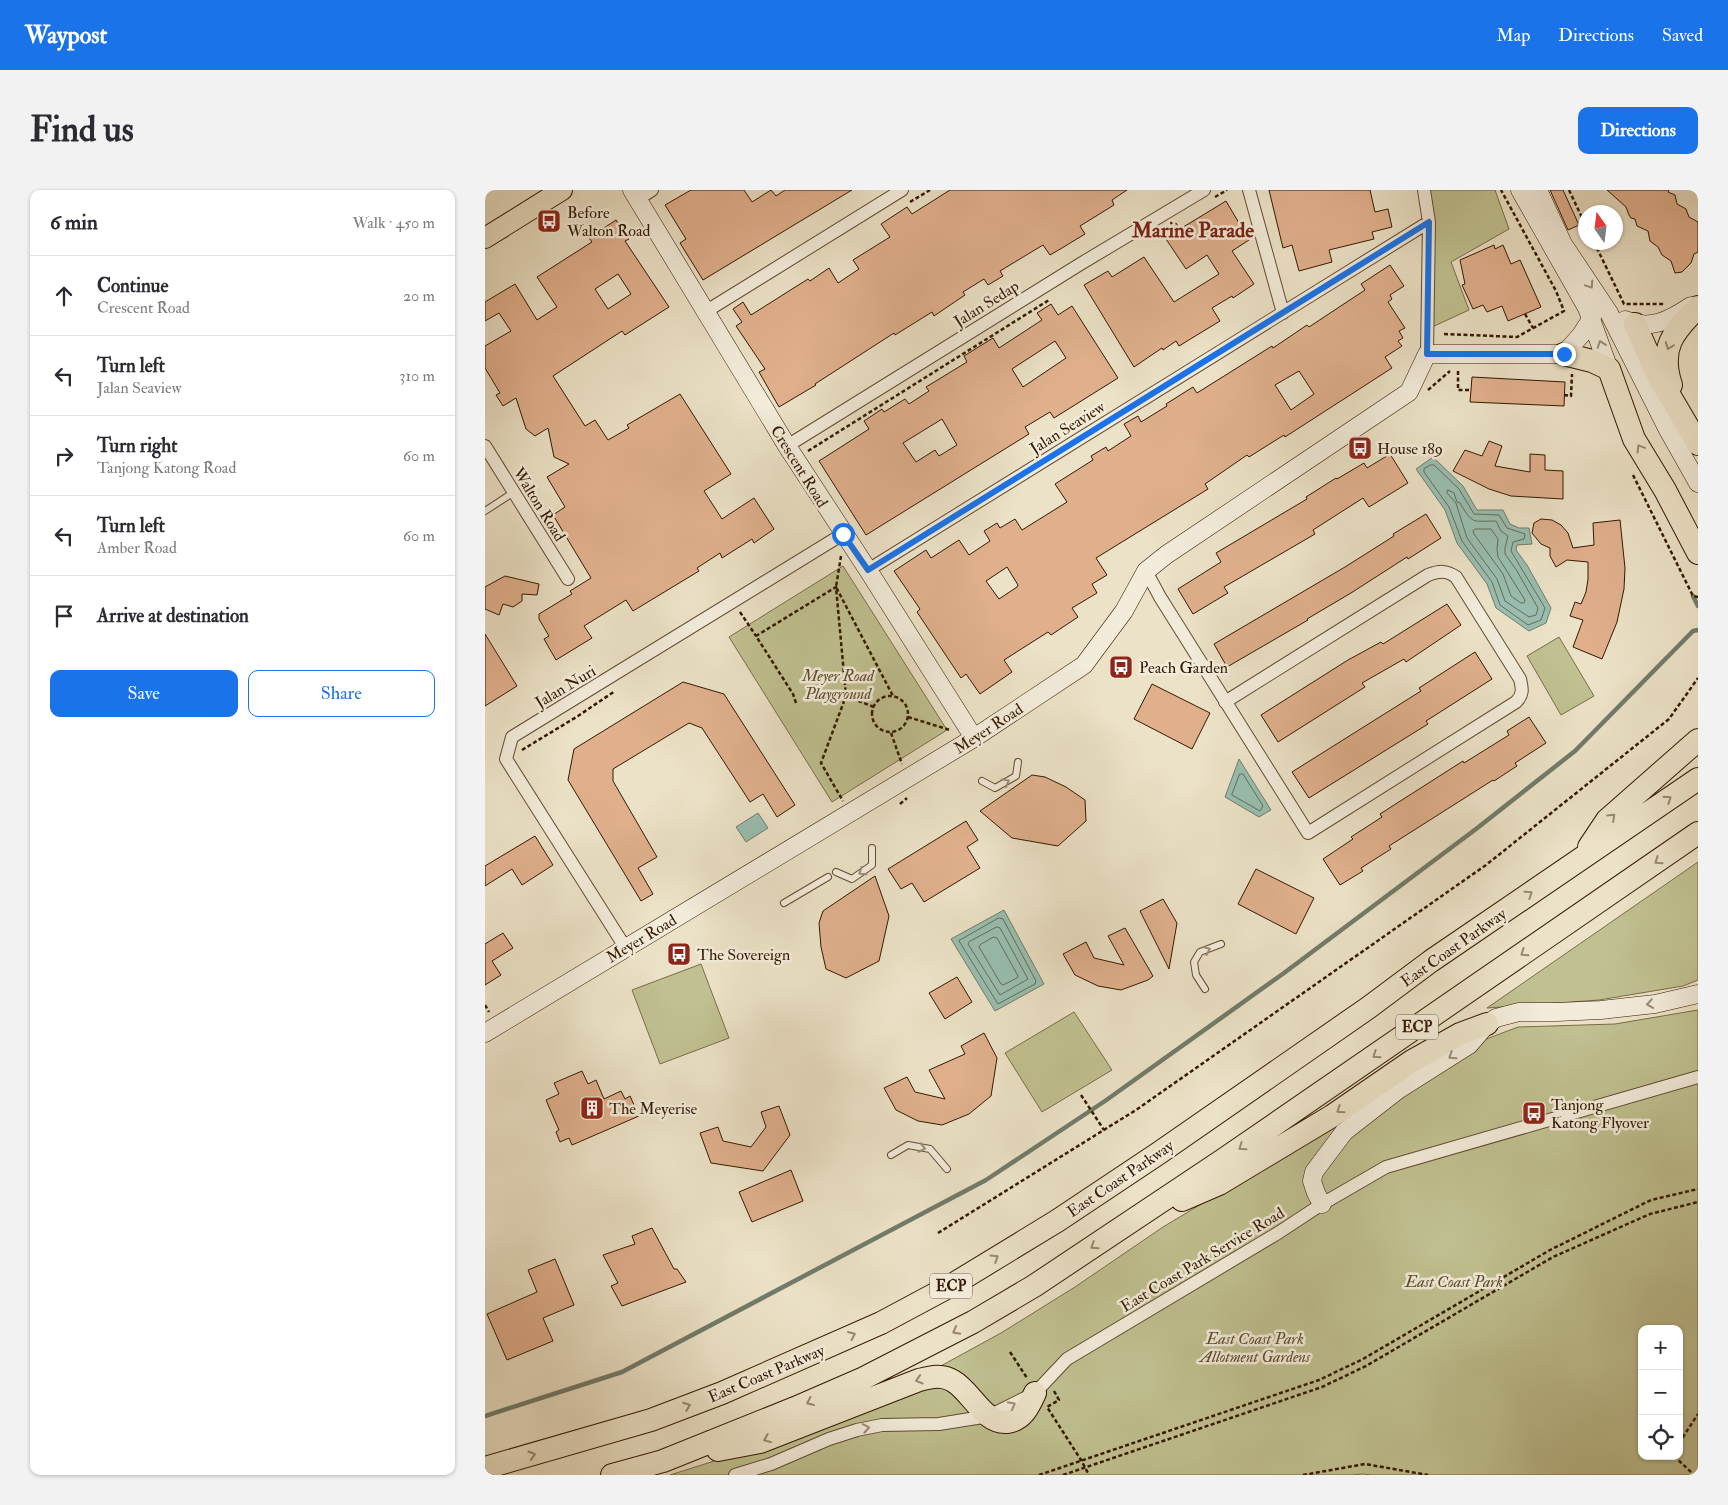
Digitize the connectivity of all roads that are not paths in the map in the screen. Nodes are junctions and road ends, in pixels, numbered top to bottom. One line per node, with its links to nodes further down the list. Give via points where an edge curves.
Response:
1 (562, 190): 10 (main road)
2 (902, 190): 13 (street)
3 (1249, 190): 14 (street)
4 (1424, 190): 9 (street)
5 (1520, 190): 16 (street)
6 (1538, 190): 15 (street, one-way to 15, via 1563,244)
7 (640, 193): 13 (street, Crescent Road)
8 (1206, 196): 24 (street, Jalan Sedap, via 1082,263)
9 (1429, 222): 14 (street, Jalan Seaview); 18 (street)
10 (485, 238)
11 (1698, 302): 17 (street, via 1665,322)
12 (1698, 307): 21 (highway, one-way to 21, via 1671,338 1666,354 1667,372)
13 (705, 312): 24 (street, Crescent Road)
14 (1283, 312): 30 (street, Jalan Seaview)
15 (1609, 313): 17 (street); 25 (street)
16 (1592, 318): 19 (street); 20 (street, one-way to 16)
17 (1635, 324): 21 (highway, via 1657,374)
18 (1427, 354): 19 (street); 31 (street, Meyer Road, via 1409,392)
19 (1568, 363): 20 (highway, via 1592,362)
20 (1609, 369): 29 (highway, one-way to 20, via 1634,439)
21 (1679, 412): 22 (highway)
22 (1698, 444)
23 (485, 446): 26 (street, Walton Road)
24 (787, 446): 28 (street, Crescent Road)
25 (1698, 484)
26 (514, 492): 27 (lane); 32 (street, Walton Road)
27 (485, 510)
28 (843, 540): 30 (street, Crescent Road); 46 (street, Jalan Nuri, via 512,737 506,759)
29 (1698, 553)
30 (868, 570): 34 (street, Crescent Road)
31 (1146, 571): 33 (street); 34 (street, Meyer Road, via 1124,611 1084,665)
32 (569, 579)
33 (1225, 702): 33 (street, via 1308,833 1517,702 1522,688 1520,678 1456,577 1448,571 1438,571)
34 (966, 736): 46 (street, Meyer Road, via 907,778)
35 (1698, 740): 41 (highway, one-way to 35, via 1607,820)
36 (1018, 762): 38 (lane, one-way to 36, via 995,788 1016,776)
37 (1698, 779): 41 (highway, East Coast Parkway / ECP, one-way to 37)
38 (982, 781)
39 (1698, 833): 55 (highway, ECP, one-way to 55)
40 (872, 848): 42 (lane, one-way to 42, via 872,865 852,879)
41 (1583, 856): 59 (highway, East Coast Parkway / ECP, one-way to 41, via 651,1420 722,1393 881,1322 952,1285 1159,1153)
42 (836, 872)
43 (828, 877): 44 (lane)
44 (784, 904)
45 (1221, 944): 47 (lane, one-way to 45, via 1196,975 1194,962 1200,952)
46 (625, 947): 50 (street, Meyer Road)
47 (1205, 989)
48 (1698, 994): 49 (street, one-way to 49, via 1655,1004 1601,1010 1519,1012)
49 (1487, 1024): 54 (street, one-way to 54, via 1469,1045 1398,1090 1344,1132 1314,1172 1313,1181); 55 (highway, one-way to 55, via 1460,1034 1412,1061 1332,1116 1219,1184)
50 (485, 1033)
51 (1698, 1077): 54 (street, East Coast Park Service Road, via 1386,1167)
52 (891, 1155): 53 (lane, one-way to 53, via 908,1145 930,1149)
53 (947, 1169)
54 (1322, 1204): 56 (street, East Coast Park Service Road, via 1278,1234 1067,1359)
55 (1135, 1219): 58 (highway, ECP, one-way to 58, via 1034,1286 902,1359 795,1408)
56 (1036, 1392): 57 (highway, via 1018,1419 1000,1422)
57 (976, 1413): 58 (highway, one-way to 58, via 960,1386 943,1377 931,1377 760,1442); 61 (street, one-way to 57, via 857,1430 882,1425 939,1424)
58 (663, 1461): 60 (highway, ECP)
59 (485, 1468)
60 (612, 1475)
61 (735, 1475)

